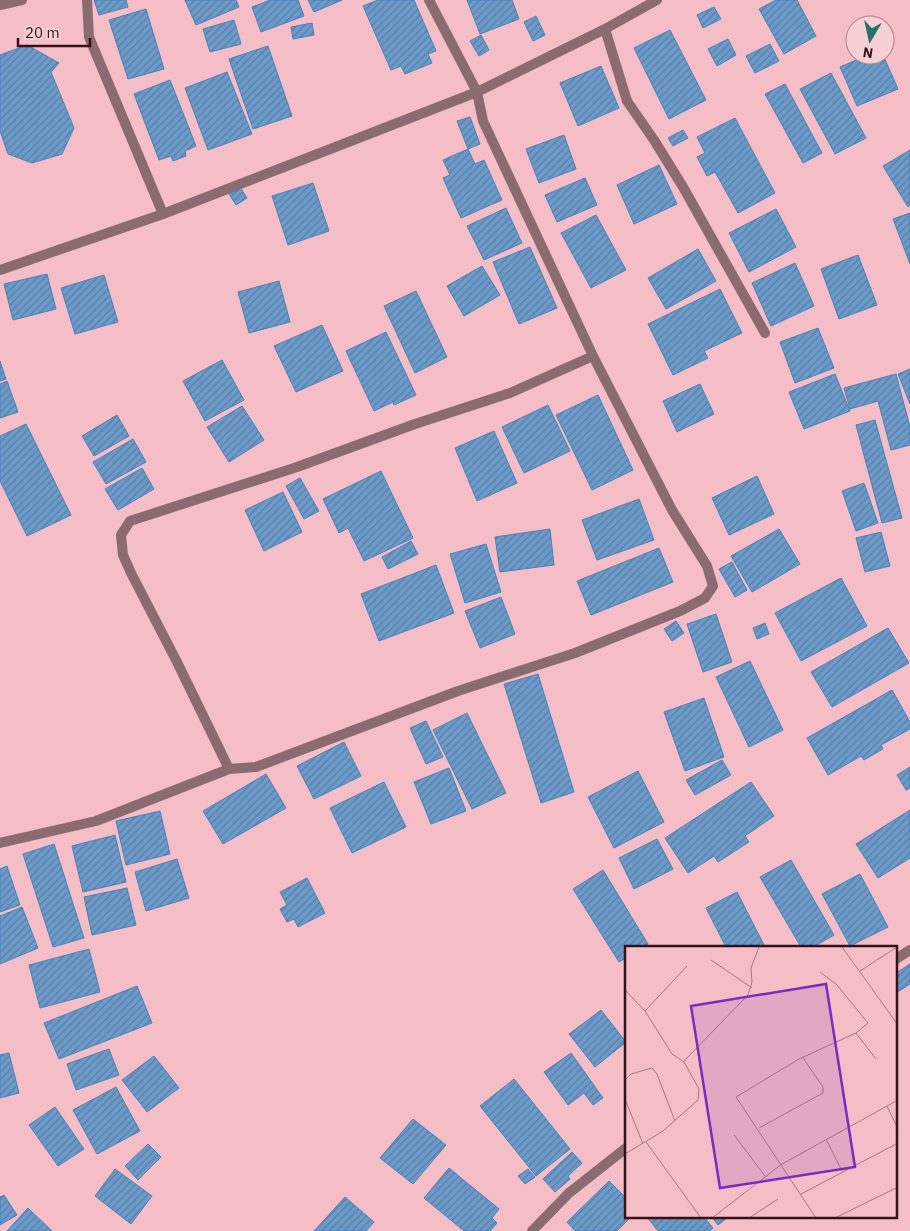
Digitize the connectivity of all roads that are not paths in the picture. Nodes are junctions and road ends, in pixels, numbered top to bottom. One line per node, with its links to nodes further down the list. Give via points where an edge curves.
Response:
1 (22, 0): 5 (street)
2 (87, 0): 8 (street, via 90,37)
3 (429, 0): 7 (street)
4 (657, 0): 6 (street)
5 (0, 5)
6 (605, 29): 7 (street); 10 (street, via 627,101 683,187)
7 (477, 92): 8 (street); 11 (street, via 483,121)
8 (163, 214): 9 (street)
9 (0, 270)
10 (766, 333)
11 (593, 356): 12 (street, via 510,393 130,521 121,535 123,556); 12 (street, via 672,510 707,566 713,586 705,598 575,653 458,691 256,767)
12 (229, 769): 13 (street, via 96,821)
13 (0, 843)
14 (910, 950): 15 (street)
15 (898, 957)
16 (625, 1149): 17 (street, via 569,1193)
17 (532, 1231)

